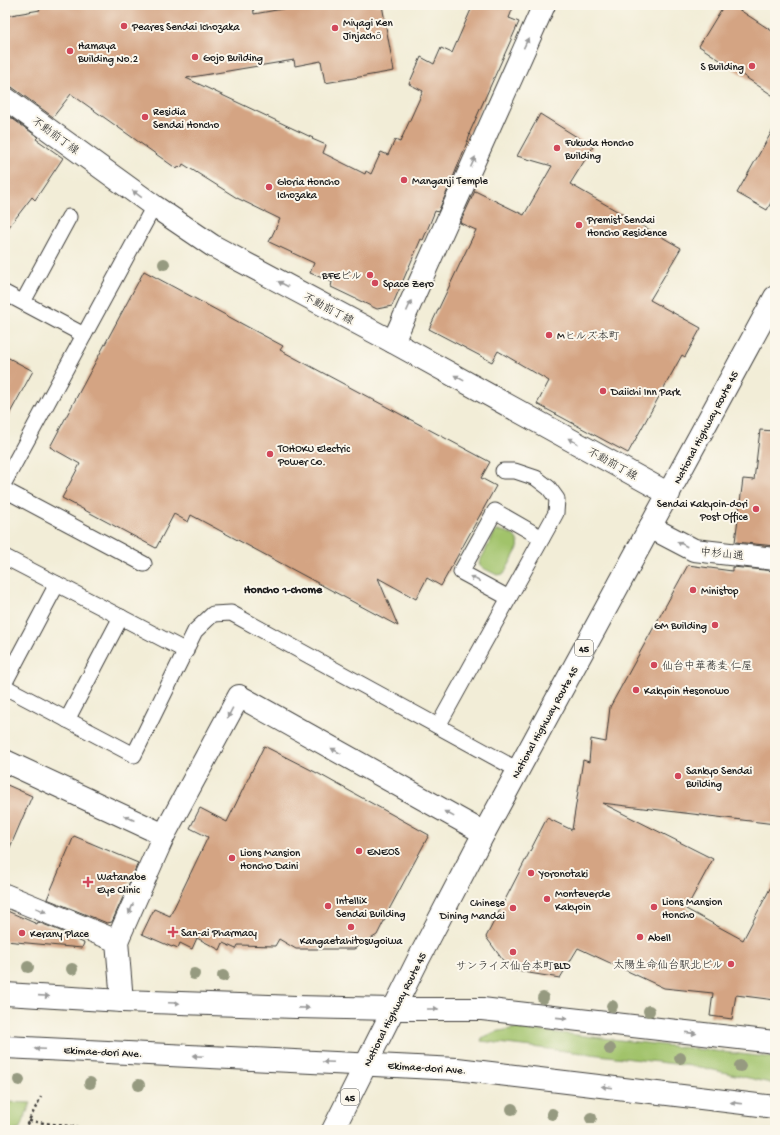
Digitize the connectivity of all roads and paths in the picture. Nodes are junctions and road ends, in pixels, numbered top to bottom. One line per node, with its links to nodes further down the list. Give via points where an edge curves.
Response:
1 (544, 5): 9 (main road, one-way to 1)
2 (5, 98): 3 (main road, 不動前丁線, one-way to 2)
3 (154, 206): 8 (lane); 9 (main road, 不動前丁線, one-way to 3, via 213,246)
4 (69, 217): 7 (lane)
5 (5, 293): 7 (lane)
6 (775, 297): 14 (main road, National Highway Route 45 / 45)
7 (23, 302): 8 (lane)
8 (84, 335): 10 (lane)
9 (393, 342): 14 (main road, 不動前丁線, one-way to 9)
10 (10, 460): 12 (lane)
11 (502, 471): 16 (lane, via 536,478 549,488 557,499 556,513)
12 (5, 481)
13 (5, 490): 19 (lane)
14 (669, 494): 15 (main road, National Highway Route 45 / 45)
15 (650, 527): 18 (main road, 中杉山通, one-way to 15, via 694,550); 29 (main road, National Highway Route 45 / 45)
16 (542, 538): 21 (lane); 21 (lane, one-way to 16, via 461,572 495,511)
17 (5, 557): 20 (lane)
18 (775, 558)
19 (144, 564)
20 (57, 584): 22 (lane); 24 (lane)
21 (509, 598): 27 (lane)
22 (121, 617): 23 (lane); 26 (lane)
23 (186, 651): 26 (lane, via 134,755); 27 (lane, via 195,631 212,614 231,613)
24 (5, 682)
25 (5, 687): 26 (lane)
26 (67, 720)
27 (438, 726): 29 (lane)
28 (5, 761): 31 (main road, one-way to 28)
29 (518, 770): 30 (main road, National Highway Route 45 / 45)
30 (484, 833): 31 (main road, one-way to 31, via 239,696); 36 (main road, National Highway Route 45 / 45)
31 (164, 835): 33 (main road, one-way to 33)
32 (5, 895): 33 (main road, one-way to 33)
33 (117, 941): 35 (main road)
34 (5, 994): 35 (main road, one-way to 35)
35 (122, 1002): 36 (main road, one-way to 36)
36 (394, 1009): 37 (main road, one-way to 37, via 482,1009); 39 (main road, National Highway Route 45 / 45)
37 (775, 1042)
38 (5, 1047): 39 (main road, Ekimae-dori Ave., one-way to 38)
39 (367, 1064): 41 (main road, Ekimae-dori Ave., one-way to 39, via 457,1069); 45 (main road, National Highway Route 45 / 45)
40 (41, 1097): 42 (path)
41 (775, 1107)
42 (29, 1121): 43 (path); 44 (path)
43 (24, 1130)
44 (100, 1130)
45 (333, 1130)

